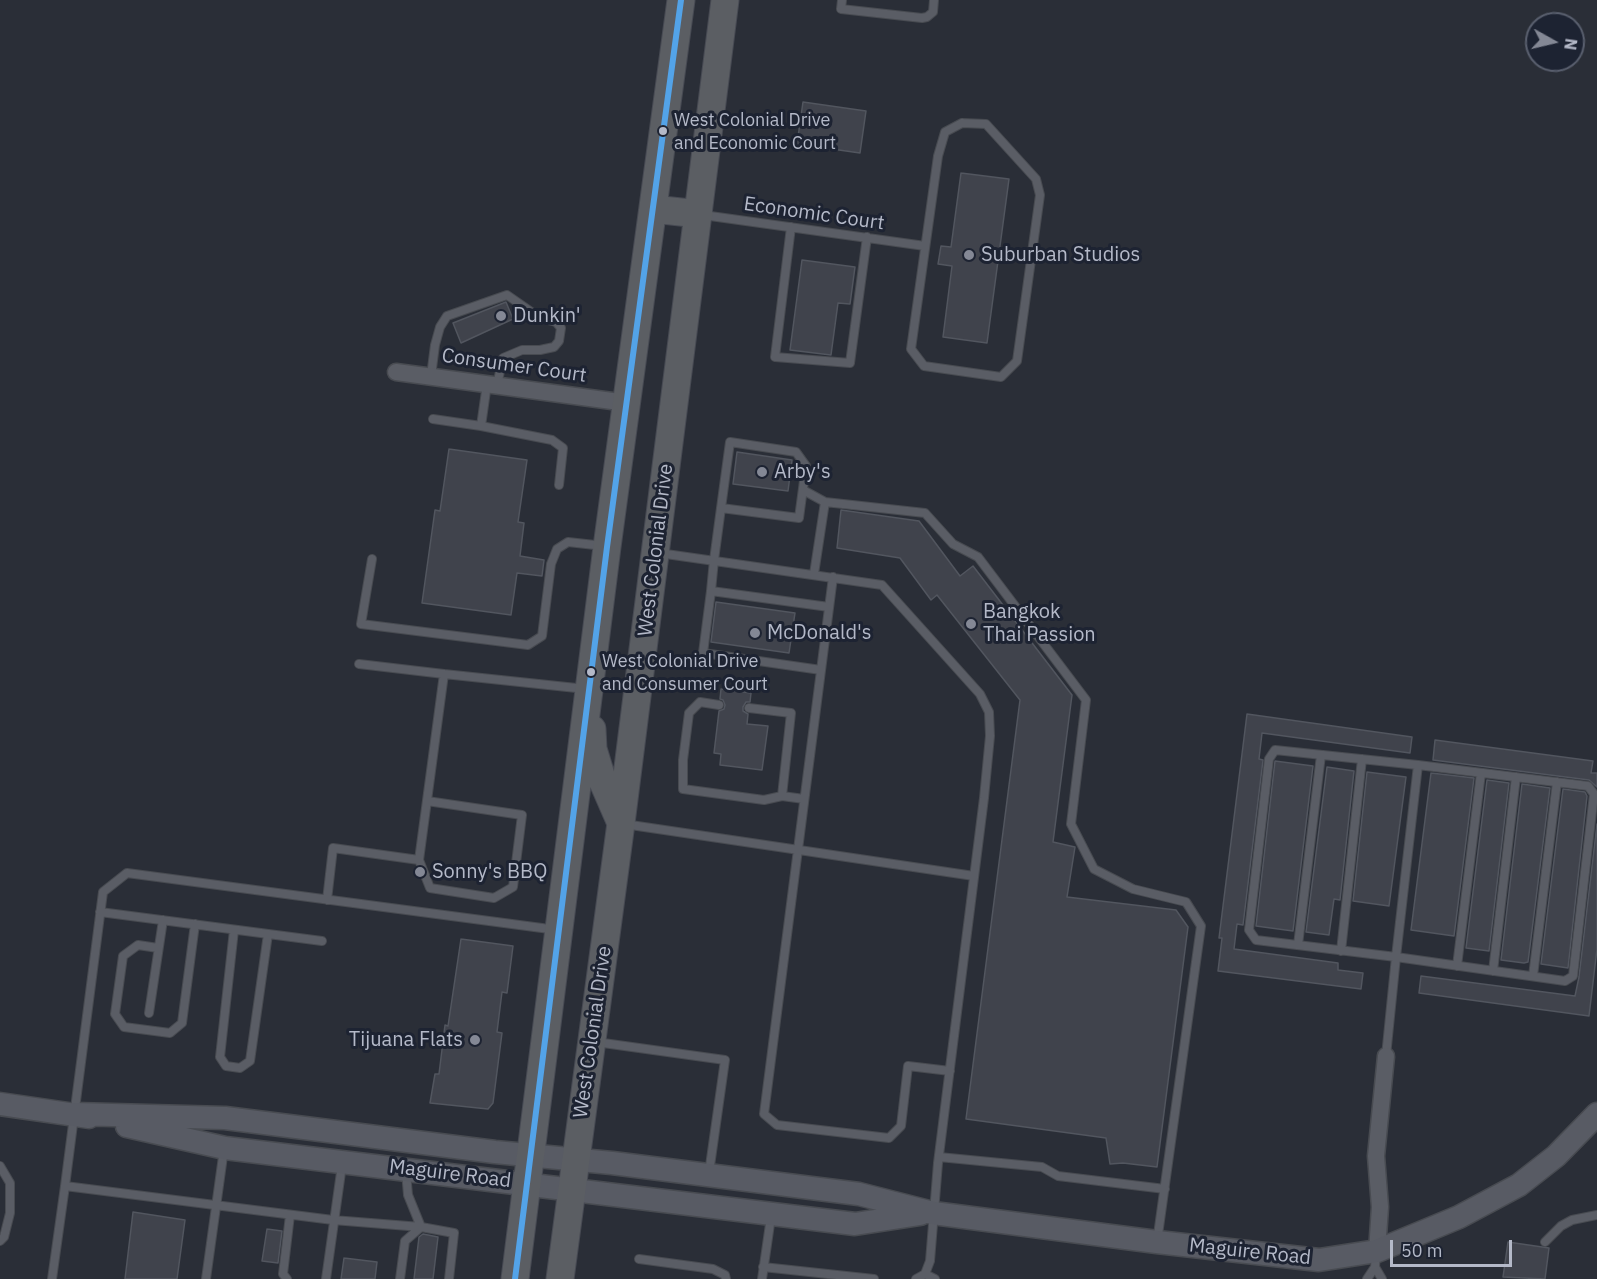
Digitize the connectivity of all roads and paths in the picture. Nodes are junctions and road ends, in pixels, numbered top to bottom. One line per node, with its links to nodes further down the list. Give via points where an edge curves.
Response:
1 (681, 0): 5 (highway)
2 (725, 0): 6 (highway, West Colonial Drive)
3 (843, 0): 4 (lane, via 841,9 927,18 933,12)
4 (934, 0)
5 (653, 209): 6 (highway); 13 (highway)
6 (699, 214): 7 (lane, Economic Court); 21 (highway, West Colonial Drive)
7 (791, 227): 8 (lane, Economic Court); 8 (lane, via 775,357 850,363)
8 (867, 237): 9 (lane, Economic Court)
9 (926, 246): 9 (lane, via 945,132 962,123 986,124 1036,179 1040,195 1017,361 1000,376 924,366 911,349)
10 (396, 372): 11 (street, Consumer Court)
11 (431, 376): 12 (street, Consumer Court); 12 (lane, via 435,345 447,316 507,296 540,318 556,322 561,328 559,341 554,347 522,350 503,358)
12 (492, 385): 13 (street, Consumer Court); 15 (lane)
13 (627, 403): 20 (highway)
14 (433, 419): 15 (lane)
15 (481, 426): 16 (lane, via 552,440 563,448)
16 (559, 485)
17 (803, 490): 18 (lane); 19 (lane, via 799,518); 19 (lane, via 806,466 796,452 730,442)
18 (825, 502): 24 (lane); 80 (lane, via 925,513 953,544 978,557 1086,700 1071,824 1094,869 1134,889 1186,902 1200,926)
19 (721, 508): 23 (lane)
20 (607, 547): 22 (lane, via 568,542 557,549 551,564 542,636 528,645 362,624); 31 (highway)
21 (655, 552): 23 (lane); 43 (highway, West Colonial Drive)
22 (372, 559)
23 (714, 560): 24 (lane); 26 (lane)
24 (814, 574): 25 (lane)
25 (833, 577): 27 (lane); 46 (lane, via 872,582 889,591 980,694 989,712 990,736)
26 (711, 591): 27 (lane); 29 (lane, via 702,653)
27 (829, 607): 29 (lane)
28 (359, 664): 30 (lane)
29 (821, 670): 41 (lane)
30 (444, 674): 31 (lane); 42 (lane)
31 (589, 689): 43 (highway, via 593,749); 52 (highway)
32 (720, 705): 40 (lane, via 700,702 689,713 683,789 764,800)
33 (749, 708): 40 (lane, via 791,713)
34 (1321, 755): 35 (lane); 55 (lane); 55 (lane, via 1275,750 1269,759 1249,930 1256,940)
35 (1362, 759): 36 (lane); 57 (lane)
36 (1418, 765): 37 (lane); 58 (lane)
37 (1481, 773): 38 (lane); 59 (lane)
38 (1516, 777): 39 (lane); 60 (lane)
39 (1557, 782): 61 (lane); 61 (lane, via 1588,786 1594,794 1573,976 1565,981)
40 (782, 796): 41 (lane)
41 (804, 799): 44 (lane)
42 (427, 801): 45 (lane); 45 (lane, via 522,815 513,888 494,898 430,888)
43 (621, 823): 44 (lane); 63 (highway, West Colonial Drive)
44 (797, 850): 46 (lane); 65 (lane, via 764,1114 777,1125 890,1138 901,1126 908,1066)
45 (419, 860): 47 (lane, via 333,848)
46 (974, 876): 65 (lane)
47 (327, 900): 48 (lane, via 127,873 103,892); 52 (lane)
48 (100, 912): 49 (lane); 67 (lane)
49 (163, 920): 50 (lane); 56 (lane)
50 (195, 924): 51 (lane); 56 (lane, via 182,1023 170,1033 124,1027 115,1014 123,956 138,945)
51 (234, 930): 53 (lane); 53 (lane, via 220,1057 226,1066 240,1068 250,1061)
52 (559, 930): 70 (highway)
53 (268, 934): 54 (lane)
54 (322, 941)
55 (1298, 945): 57 (lane)
56 (158, 948): 62 (lane)
57 (1341, 951): 58 (lane)
58 (1396, 957): 59 (lane); 64 (lane)
59 (1457, 966): 60 (lane)
60 (1493, 971): 61 (lane)
61 (1533, 976)
62 (150, 1013)
63 (591, 1041): 72 (highway, West Colonial Drive); 76 (lane, via 725,1060)
64 (1386, 1056): 92 (street, via 1376,1156 1380,1207)
65 (950, 1071): 71 (lane)
66 (0, 1104): 67 (main road, Maguire Road)
67 (75, 1114): 69 (main road, Maguire Road); 70 (main road, Maguire Road, via 225,1118); 78 (lane)
68 (1597, 1114): 92 (main road, Maguire Road, via 1556,1156 1519,1185)
69 (225, 1148): 73 (main road, Maguire Road); 81 (lane)
70 (530, 1155): 72 (main road, Maguire Road); 77 (highway)
71 (939, 1157): 80 (lane, via 1042,1167 1058,1176); 83 (lane)
72 (576, 1160): 76 (main road, Maguire Road); 79 (highway, West Colonial Drive)
73 (342, 1161): 75 (main road, Maguire Road); 86 (lane)
74 (0, 1166): 88 (lane, via 10,1184 10,1213)
75 (406, 1168): 77 (main road, Maguire Road); 87 (lane, via 408,1196)
76 (709, 1176): 83 (main road, Maguire Road, via 859,1194)
77 (527, 1183): 79 (main road, Maguire Road); 101 (highway)
78 (65, 1186): 81 (lane); 95 (lane)
79 (572, 1189): 82 (main road, Maguire Road); 102 (highway, West Colonial Drive)
80 (1165, 1189): 89 (lane)
81 (217, 1205): 84 (lane); 96 (lane)
82 (771, 1213): 83 (main road, Maguire Road, via 855,1224); 93 (lane)
83 (933, 1213): 89 (main road, Maguire Road); 94 (lane, via 930,1261)
84 (290, 1215): 86 (lane); 97 (lane, via 283,1274)
85 (1597, 1215): 90 (lane, via 1572,1220)
86 (333, 1220): 87 (lane); 98 (lane)
87 (421, 1227): 99 (lane, via 405,1241); 100 (lane, via 454,1233)
88 (0, 1241)
89 (1157, 1242): 92 (main road, Maguire Road, via 1319,1260)
90 (1545, 1242)
91 (639, 1259): 103 (lane, via 713,1269)
92 (1376, 1259): 108 (lane); 109 (lane)
93 (763, 1267): 104 (lane); 105 (lane)
94 (925, 1274): 106 (lane); 107 (lane)
95 (52, 1279)
96 (206, 1279)
97 (287, 1279)
98 (326, 1279)
99 (400, 1279)
100 (450, 1279)
101 (515, 1279)
102 (560, 1279)
103 (726, 1279)
104 (762, 1279)
105 (874, 1279)
106 (915, 1279)
107 (935, 1279)
108 (1366, 1279)
109 (1382, 1279)

